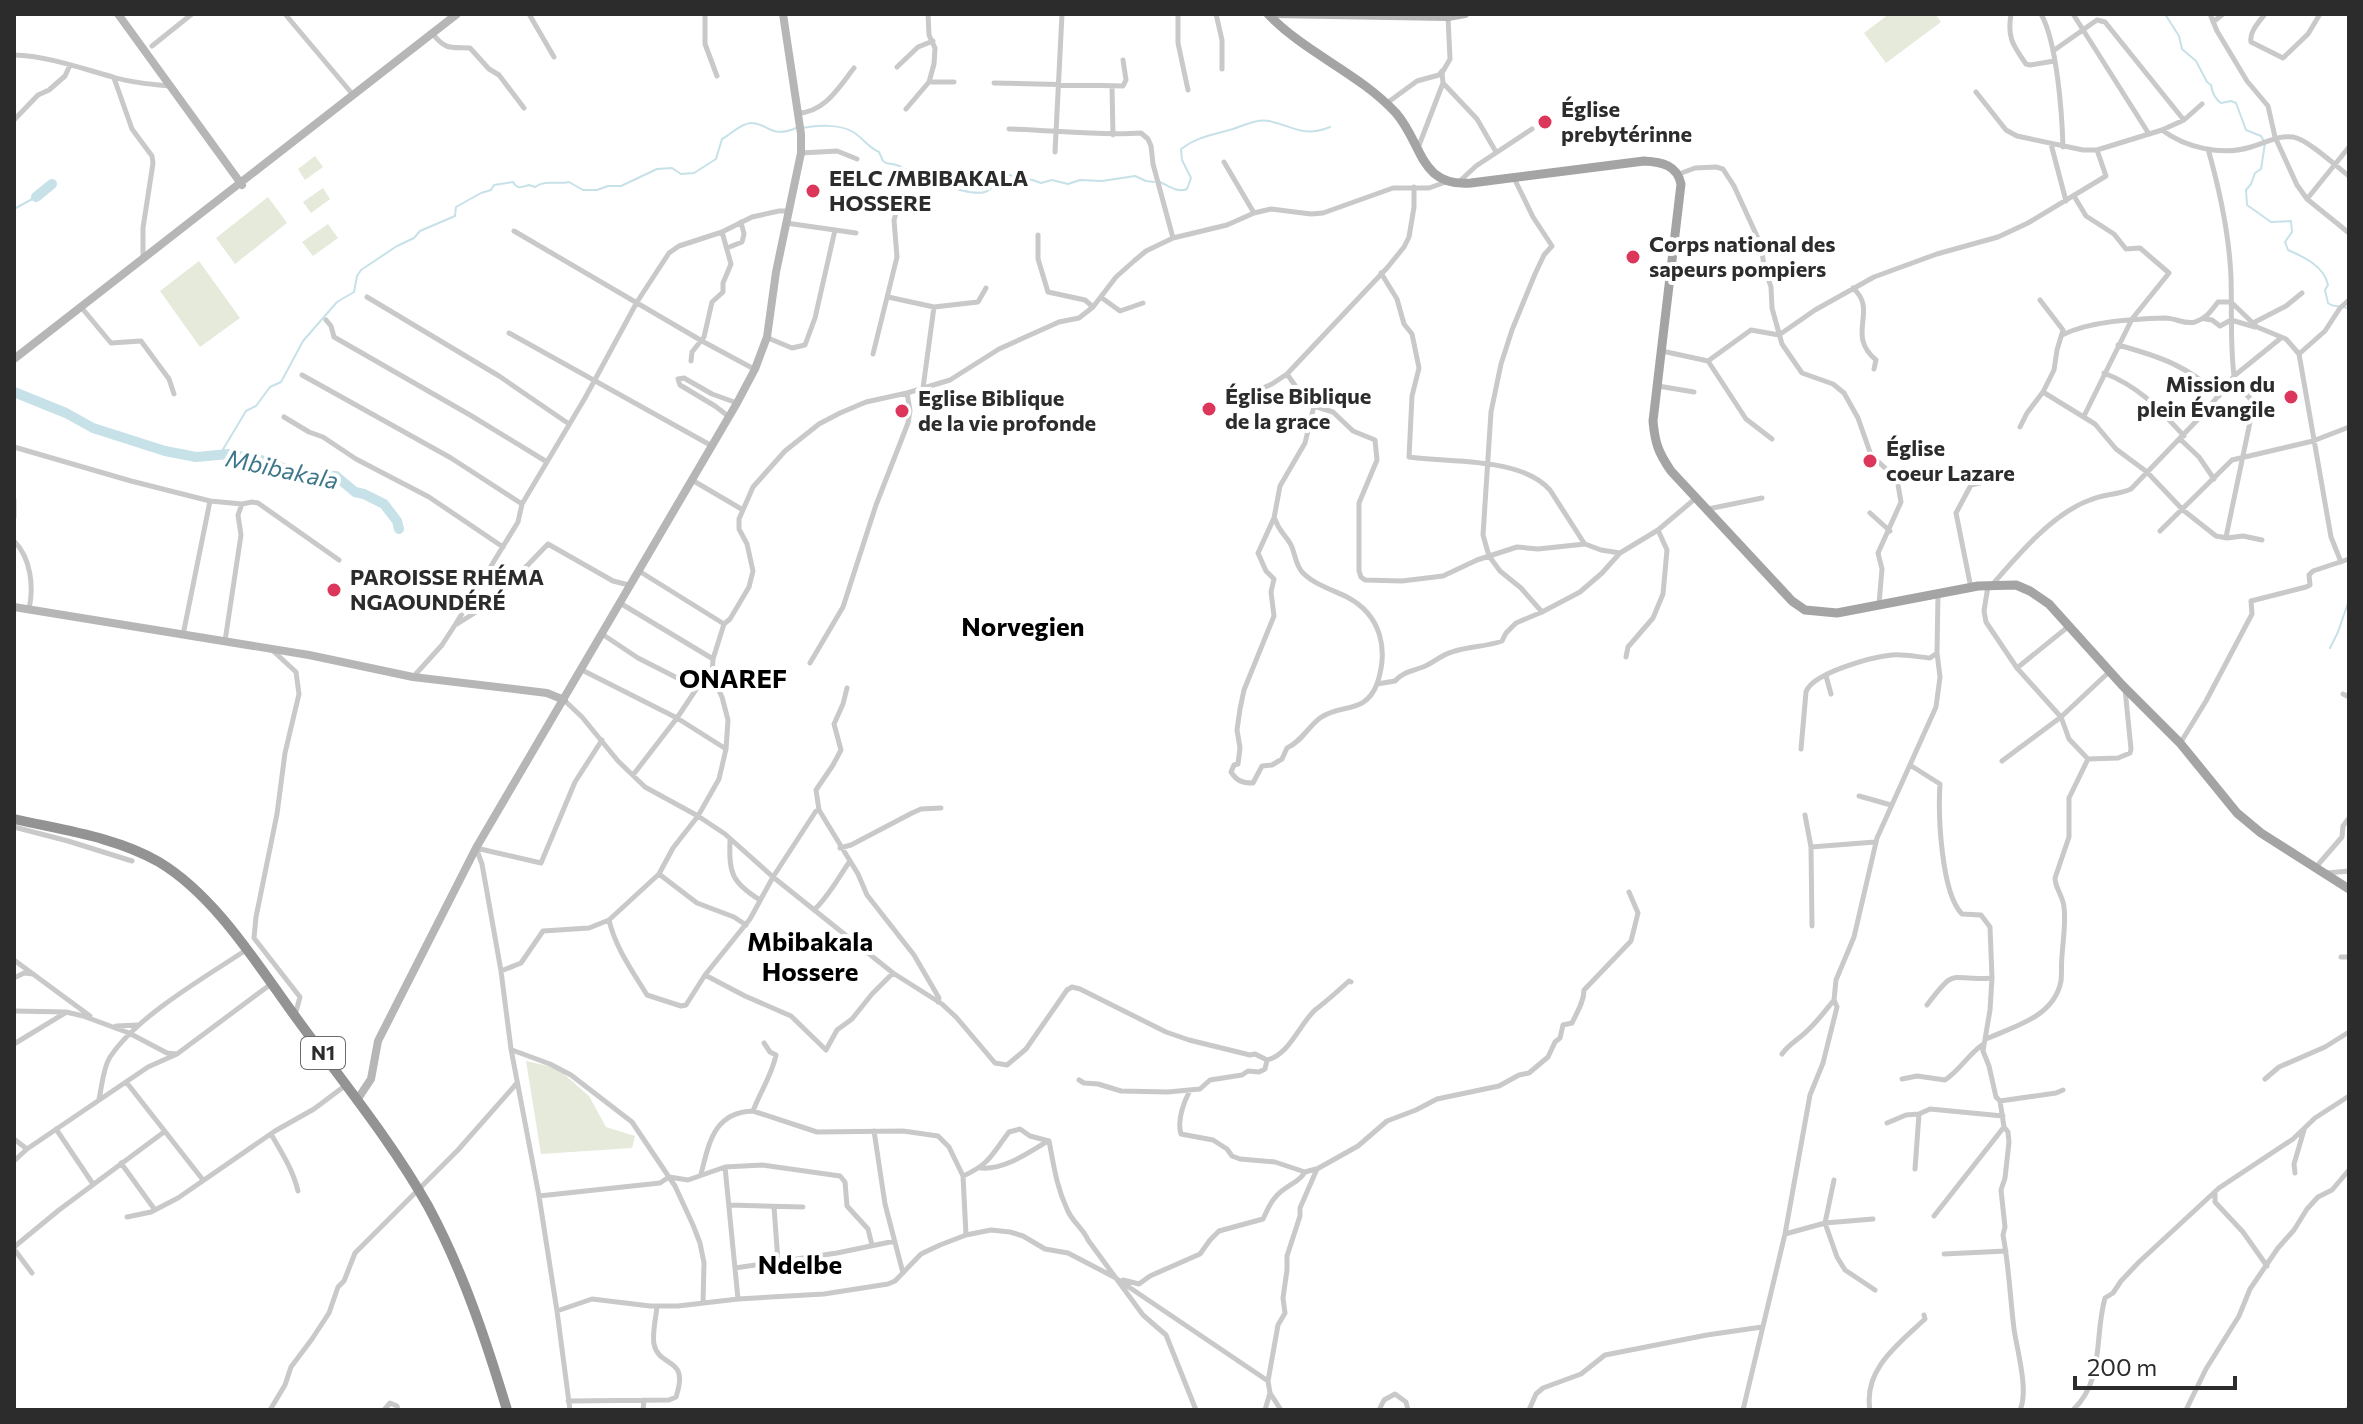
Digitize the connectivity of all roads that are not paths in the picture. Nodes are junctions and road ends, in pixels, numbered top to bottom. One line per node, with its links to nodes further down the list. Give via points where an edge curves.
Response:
1 (118, 14): 47 (street)
2 (192, 14): 29 (street)
3 (285, 14): 51 (street)
4 (457, 14): 27 (street)
5 (465, 14): 27 (street)
6 (529, 14): 32 (street)
7 (705, 14): 40 (street, via 705,44)
8 (783, 14): 56 (street)
9 (928, 14): 28 (street)
10 (1062, 14): 46 (street)
11 (1178, 14): 49 (street)
12 (1216, 14): 39 (street)
13 (1270, 14): 22 (street); 52 (main road)
14 (1465, 14): 24 (street)
15 (2011, 14): 35 (street, via 2011,43 2026,64)
16 (2041, 14): 30 (street)
17 (2073, 14): 26 (street)
18 (2210, 14): 25 (street)
19 (2223, 14): 25 (street)
20 (2254, 14): 23 (street)
21 (2320, 14): 23 (street, via 2283,58 2251,42)
22 (1319, 15): 24 (street)
23 (2263, 16)
24 (1448, 17): 33 (street)
25 (2213, 22): 65 (street, via 2268,106)
26 (2084, 30): 30 (street); 58 (street, via 2097,20 2105,22); 63 (street)
27 (433, 35): 51 (street); 54 (street, via 454,49 470,48)
28 (933, 41): 37 (street); 42 (street)
29 (152, 46)
30 (2053, 51): 35 (street)
31 (14, 55): 36 (street)
32 (554, 57)
33 (1450, 59): 45 (street); 52 (street, via 1439,75 1417,81)
34 (1123, 60): 48 (street, via 1126,83)
35 (2054, 61): 67 (street)
36 (70, 65): 41 (street); 57 (street, via 65,76)
37 (897, 67)
38 (854, 68): 56 (street, via 826,103)
39 (1222, 69)
40 (717, 76)
41 (114, 78): 47 (street); 100 (street, via 132,129 152,156)
42 (929, 82): 43 (street); 55 (street)
43 (954, 82)
44 (994, 83): 46 (street)
45 (1443, 83): 69 (street); 73 (street, via 1477,119)
46 (1057, 84): 48 (street); 61 (street)
47 (172, 87): 82 (street)
48 (1112, 87): 64 (street)
49 (1188, 90)
50 (1976, 92): 66 (street, via 2006,130)
51 (354, 96): 82 (street)
52 (1386, 104): 69 (main road)
53 (2202, 104): 58 (street)
54 (524, 108)
55 (906, 109)
56 (798, 113): 74 (street)
57 (14, 120)
58 (2184, 120): 62 (street)
59 (1009, 129): 61 (street)
60 (1532, 129): 73 (street)
61 (1056, 130): 64 (street); 72 (street)
62 (2162, 130): 63 (street); 70 (street, via 2173,139)
63 (2149, 134): 71 (street)
64 (1113, 135): 98 (street, via 1141,133 1148,139)
65 (2275, 137): 70 (street, via 2231,150); 77 (street, via 2295,137); 85 (street)
66 (2051, 144): 67 (street); 86 (street)
67 (2063, 147): 71 (street)
68 (2349, 147): 77 (street)
69 (1418, 148): 81 (main road, via 1436,176)
70 (2208, 149): 110 (street, via 2223,202)
71 (2097, 150): 84 (street, via 2106,176)
72 (1055, 152)
73 (1496, 152): 81 (street)
74 (801, 153): 75 (street, via 837,151); 88 (street)
75 (857, 159)
76 (1224, 162): 89 (street)
77 (2335, 166): 79 (street); 85 (street)
78 (1679, 174): 80 (main road, via 1667,164 1644,161); 122 (street, via 1716,167 1734,186 1761,245); 128 (main road)
79 (2349, 176)
80 (1514, 177): 81 (main road); 166 (street, via 1552,246 1535,274 1501,364)
81 (1452, 183): 83 (street)
82 (241, 184): 100 (street)
83 (1414, 187): 89 (street, via 1393,188 1323,213); 101 (street, via 1409,237)
84 (2074, 196): 86 (street); 117 (street, via 2086,216 2126,249 2140,248 2169,273)
85 (2307, 199): 96 (street)
86 (2066, 201): 103 (street, via 1998,237 1906,265)
87 (898, 206): 106 (street, via 897,257)
88 (789, 211): 90 (street); 91 (street)
89 (1254, 213): 98 (street)
90 (741, 222): 94 (street); 99 (street, via 742,242)
91 (785, 223): 92 (street); 124 (street)
92 (835, 230): 95 (street); 124 (street, via 805,345 792,348)
93 (514, 231): 109 (street)
94 (722, 232): 99 (street); 109 (street, via 669,253)
95 (856, 233)
96 (2349, 233)
97 (1038, 235): 115 (street, via 1038,259 1048,292 1085,300)
98 (1173, 238): 107 (street, via 1134,261)
99 (727, 248): 126 (street, via 731,264 723,292 712,302)
100 (143, 260): 113 (street)
101 (1381, 273): 137 (street); 166 (street, via 1412,334 1419,368 1409,457)
102 (986, 288): 114 (street, via 978,302)
103 (1853, 288): 122 (street); 135 (street, via 1865,315 1863,344 1876,360)
104 (2302, 293): 120 (street)
105 (367, 297): 156 (street)
106 (888, 297): 114 (street); 129 (street)
107 (1102, 298): 111 (street, via 1120,311); 115 (street)
108 (2040, 300): 123 (street)
109 (637, 302): 126 (street); 140 (street)
110 (2231, 302): 116 (street, via 2218,302); 119 (street); 120 (street)
111 (1143, 303)
112 (2344, 304): 130 (street)
113 (81, 307): 131 (street); 146 (street, via 111,343 141,341)
114 (934, 307): 142 (street)
115 (1093, 307): 142 (street, via 1079,318 999,349 950,380)
116 (2204, 318): 117 (street, via 2188,323); 119 (street, via 2220,326)
117 (2132, 319): 123 (street); 127 (street)
118 (326, 320): 165 (street, via 334,337)
119 (2231, 320): 120 (street); 139 (street)
120 (2255, 325): 125 (street)
121 (509, 333): 140 (street)
122 (1779, 335): 133 (street, via 1751,330); 184 (street, via 1802,373 1844,393 1871,455 1897,479 1901,502)
123 (2062, 335): 144 (street)
124 (767, 337): 134 (street)
125 (2281, 338): 130 (street); 139 (street)
126 (702, 341): 132 (street); 134 (street)
127 (2118, 345): 136 (street); 148 (street, via 2168,360 2202,379)
128 (1662, 351): 133 (street); 141 (main road)
129 (873, 354)
130 (2299, 354): 161 (street)
131 (14, 359)
132 (691, 361)
133 (1708, 361): 160 (street, via 1746,419)
134 (752, 368): 150 (street)
135 (1874, 369)
136 (2104, 373): 154 (street); 159 (street, via 2152,402)
137 (1287, 374): 147 (street); 152 (street)
138 (302, 375): 176 (street)
139 (2234, 378): 148 (street); 164 (street, via 2254,403)
140 (595, 381): 156 (street); 162 (street)
141 (1657, 386): 143 (street); 171 (main road, via 1654,441 1671,471)
142 (923, 388): 145 (street)
143 (1694, 392)
144 (2043, 392): 154 (street); 157 (street)
145 (907, 393): 178 (street, via 866,402 819,424 753,487); 216 (street, via 908,423 843,607)
146 (174, 394)
147 (1249, 394)
148 (2219, 396): 159 (street)
149 (720, 397): 150 (street); 151 (street); 151 (street, via 678,379)
150 (737, 403): 153 (street)
151 (715, 406): 153 (street)
152 (1314, 406): 182 (street, via 1305,443 1280,486); 192 (street, via 1333,412 1353,431 1375,440 1377,460 1359,503 1361,577 1432,578)
153 (728, 416): 162 (street)
154 (2084, 416): 167 (street)
155 (284, 417): 190 (street, via 429,497)
156 (569, 424): 165 (street)
157 (2020, 427)
158 (2349, 427): 161 (street)
159 (2182, 438): 167 (street); 169 (street)
160 (1772, 439)
161 (2313, 441): 164 (street); 195 (street, via 2331,537)
162 (712, 446): 168 (street)
163 (14, 447): 174 (street)
164 (2241, 459): 169 (street, via 2232,460); 186 (street)
165 (547, 462): 176 (street)
166 (1486, 465): 189 (street, via 1516,468 1545,484); 192 (street, via 1483,535)
167 (2147, 472): 179 (street); 198 (street, via 2131,489 2072,509)
168 (692, 479): 178 (street); 196 (street)
169 (2214, 479): 179 (street)
170 (1988, 481): 199 (street, via 1971,485 1956,513)
171 (1696, 498): 177 (main road); 183 (street)
172 (1762, 498): 177 (street)
173 (14, 500): 181 (street)
174 (210, 501): 175 (street); 210 (street)
175 (242, 504): 194 (street, via 258,503); 211 (street)
176 (522, 504): 190 (street)
177 (1708, 509): 202 (main road, via 1805,610 1837,613)
178 (743, 510): 206 (street, via 739,529 753,565 752,578)
179 (2183, 510): 185 (street); 186 (street, via 2216,536)
180 (1870, 513): 184 (street)
181 (14, 517)
182 (1274, 518): 222 (street, via 1301,572 1362,606 1377,626 1383,667); 222 (street, via 1258,553 1274,579 1274,616 1244,690 1238,764 1231,772 1236,779 1253,783 1262,766 1282,759 1322,716 1372,697)
183 (1658, 530): 191 (street); 214 (street, via 1667,550 1663,594)
184 (1890, 531): 202 (street, via 1878,553)
185 (2160, 531)
186 (2226, 537): 187 (street)
187 (2262, 540)
188 (14, 541): 204 (street, via 26,559)
189 (1585, 544): 191 (street); 192 (street, via 1517,547)
190 (503, 547): 207 (street)
191 (1620, 553): 205 (street, via 1580,592)
192 (1489, 556): 205 (street)
193 (2349, 559): 195 (street)
194 (339, 560)
195 (2341, 562): 230 (street, via 2310,573 2307,587 2251,601 2252,614)
196 (639, 571): 197 (street); 206 (street)
197 (630, 585): 201 (street); 207 (street, via 613,581 548,544 492,602)
198 (1990, 585): 199 (main road); 208 (main road, via 2030,591); 217 (street, via 1986,622)
199 (1971, 588): 200 (main road)
200 (1938, 593): 202 (main road); 213 (street)
201 (620, 603): 209 (street); 215 (street)
202 (1879, 604)
203 (14, 607): 204 (street)
204 (29, 610): 210 (street)
205 (1542, 612): 222 (street, via 1511,626 1502,641 1453,651 1395,681)
206 (724, 624): 215 (street)
207 (455, 625): 221 (street)
208 (2070, 626): 217 (street); 219 (main road)
209 (602, 634): 218 (street); 228 (street, via 696,686)
210 (183, 636): 211 (street)
211 (225, 643): 212 (street)
212 (271, 649): 221 (street); 286 (street, via 296,672 299,694 254,938 300,997)
213 (1937, 653): 220 (street, via 1930,658 1893,655); 235 (street, via 1936,707)
214 (1626, 657)
215 (713, 659): 231 (street, via 712,676 728,720)
216 (810, 663)
217 (2017, 668): 227 (street)
218 (582, 670): 226 (street); 228 (street)
219 (2110, 672): 224 (main road); 227 (street)
220 (1826, 676): 225 (street); 232 (street, via 1808,686)
221 (413, 677): 226 (street, via 547,693)
222 (1377, 684)
223 (847, 688): 240 (street, via 834,724 841,750 816,790)
224 (2125, 689): 230 (main road); 233 (street, via 2130,753)
225 (1831, 694)
226 (564, 700): 229 (street); 251 (street)
227 (2061, 717): 233 (street, via 2065,733); 234 (street)
228 (677, 718): 231 (street); 236 (street)
229 (602, 740): 236 (street); 251 (street, via 575,782 541,863)
230 (2180, 743): 255 (main road, via 2237,813)
231 (726, 749): 242 (street, via 719,779)
232 (1801, 749)
233 (2088, 759): 292 (street, via 2069,798 2069,837 2055,878 2065,912 2057,994 2036,1017)
234 (2002, 761)
235 (1910, 765): 238 (street); 278 (street, via 1940,784 1941,849 1952,895 1962,914 1981,915 1990,927)
236 (633, 775): 242 (street)
237 (1859, 796): 238 (street)
238 (1891, 805): 249 (street)
239 (941, 808): 252 (street, via 921,809)
240 (819, 810): 252 (street); 259 (street)
241 (1805, 815): 250 (street)
242 (698, 816): 247 (street); 258 (street)
243 (2349, 818): 248 (street)
244 (14, 819): 269 (highway, N1, via 108,841 160,863 205,900)
245 (14, 827): 253 (street)
246 (2349, 834): 248 (street)
247 (728, 837): 259 (street); 262 (street, via 734,877)
248 (2342, 837): 255 (street)
249 (1875, 842): 250 (street); 281 (street)
250 (1811, 847): 267 (street)
251 (476, 848): 273 (street); 309 (street, via 378,1041 371,1079)
252 (840, 848): 254 (street)
253 (132, 861)
254 (850, 861): 263 (street); 282 (street, via 867,895 914,955)
255 (2316, 867): 257 (main road)
256 (2349, 871): 257 (street)
257 (2326, 873): 260 (main road)
258 (659, 874): 264 (street); 266 (street, via 697,903)
259 (773, 877): 262 (street); 263 (street)
260 (2349, 889)
261 (1629, 892): 328 (street, via 1638,913 1631,941 1584,990 1572,1023 1563,1025 1548,1057 1508,1083 1437,1099 1387,1121 1358,1146)
262 (760, 900): 266 (street)
263 (814, 910): 274 (street)
264 (609, 920): 265 (street); 268 (street)
265 (599, 925): 268 (street); 273 (street, via 543,931 521,963)
266 (746, 925): 276 (street)
267 (1812, 926)
268 (612, 931): 276 (street, via 653,998 684,1006)
269 (246, 950): 280 (highway, N1); 288 (street)
270 (2341, 957): 271 (street)
271 (2349, 957)
272 (14, 960): 275 (street)
273 (501, 971): 295 (street)
274 (893, 973): 276 (street, via 837,1030 826,1050 791,1016); 282 (street)
275 (34, 974): 277 (street); 287 (street)
276 (705, 975)
277 (14, 978)
278 (1992, 978): 283 (street, via 1954,976); 292 (street)
279 (1351, 982): 298 (street, via 1339,987 1276,1057)
280 (271, 984): 286 (highway, N1); 296 (street)
281 (1834, 1000): 297 (street); 351 (street, via 1837,1007 1810,1095)
282 (938, 1002): 298 (street, via 1000,1065 1026,1049 1072,987 1166,1032)
283 (1927, 1005)
284 (14, 1011): 285 (street)
285 (66, 1012): 287 (street); 294 (street)
286 (294, 1016): 304 (highway, N1)
287 (96, 1021): 289 (street)
288 (140, 1024): 289 (street); 291 (street)
289 (111, 1026): 291 (street)
290 (2349, 1032): 300 (street)
291 (129, 1033): 296 (street); 308 (street, via 108,1060)
292 (1984, 1041): 299 (street, via 1945,1080); 310 (street)
293 (764, 1043): 311 (street, via 776,1055 774,1068)
294 (14, 1044)
295 (511, 1049): 302 (street); 335 (street, via 560,1068 626,1116)
296 (177, 1054): 303 (street)
297 (1782, 1054)
298 (1267, 1060): 305 (street, via 1259,1072 1210,1080)
299 (1902, 1079)
300 (2265, 1079)
301 (1079, 1080): 305 (street, via 1121,1091)
302 (518, 1082): 339 (street); 342 (street)
303 (127, 1083): 308 (street); 319 (street)
304 (346, 1084): 309 (highway, N1); 320 (street)
305 (1190, 1090): 331 (street, via 1180,1117 1181,1134 1213,1140 1240,1159)
306 (2063, 1090): 310 (street)
307 (2349, 1096): 317 (street)
308 (99, 1100): 316 (street)
309 (357, 1100): 339 (highway, N1)
310 (2000, 1101): 313 (street)
311 (753, 1111): 318 (street, via 817,1132); 333 (street, via 732,1115 720,1125)
312 (1919, 1114): 313 (street, via 1930,1109); 314 (street); 329 (street)
313 (2003, 1116): 315 (street)
314 (1887, 1123)
315 (2004, 1127): 347 (street); 356 (street, via 2009,1142 2001,1196)
316 (56, 1129): 323 (street); 338 (street)
317 (2304, 1129): 332 (street); 341 (street)
318 (874, 1131): 334 (street, via 938,1136); 353 (street)
319 (164, 1132): 325 (street); 336 (street)
320 (271, 1134): 336 (street); 340 (street)
321 (14, 1139): 323 (street)
322 (1049, 1141): 327 (street, via 991,1169); 327 (street, via 1020,1129 1009,1132); 363 (street, via 1055,1177 1072,1220)
323 (27, 1149): 324 (street)
324 (14, 1161)
325 (121, 1163): 338 (street); 346 (street)
326 (725, 1167): 333 (street); 343 (street); 354 (street, via 762,1165 840,1176 847,1206 868,1229)
327 (981, 1168): 334 (street)
328 (1317, 1169): 331 (street); 371 (street, via 1287,1256 1285,1313)
329 (1915, 1169)
330 (2349, 1170): 359 (street, via 2307,1209)
331 (1305, 1172): 363 (street, via 1274,1198 1263,1219 1219,1231 1200,1254 1139,1284)
332 (2295, 1173)
333 (701, 1174): 335 (street, via 688,1180)
334 (963, 1176): 352 (street)
335 (669, 1177): 342 (street, via 660,1183); 366 (street, via 700,1243)
336 (203, 1180): 346 (street)
337 (1834, 1180): 350 (street)
338 (93, 1184): 355 (street)
339 (417, 1190): 375 (street, via 355,1253 329,1313 291,1367); 378 (highway, N1, via 467,1287)
340 (298, 1191)
341 (2215, 1192): 359 (street, via 2215,1202); 390 (street, via 2105,1298 2094,1373)
342 (539, 1196): 368 (street)
343 (729, 1205): 344 (street); 360 (street)
344 (774, 1207): 345 (street); 358 (street)
345 (803, 1207)
346 (155, 1210): 348 (street)
347 (1934, 1216)
348 (127, 1217)
349 (1873, 1219): 350 (street)
350 (1825, 1223): 351 (street); 364 (street, via 1845,1270)
351 (1785, 1234): 370 (street)
352 (966, 1235): 362 (street, via 921,1254); 363 (street, via 1010,1232)
353 (895, 1241): 354 (street); 362 (street)
354 (872, 1245): 358 (street)
355 (14, 1248): 361 (street)
356 (2006, 1251): 357 (street); 389 (street, via 2022,1384)
357 (1944, 1254)
358 (778, 1261): 360 (street)
359 (2267, 1266): 391 (street)
360 (735, 1268): 365 (street)
361 (32, 1273)
362 (903, 1273): 365 (street, via 888,1284)
363 (1114, 1277): 371 (street); 381 (street, via 1166,1335)
364 (1875, 1290)
365 (738, 1299): 366 (street)
366 (703, 1303): 367 (street)
367 (657, 1306): 368 (street, via 598,1298); 373 (street, via 654,1343 658,1353 678,1368 680,1386 673,1399)
368 (557, 1311): 374 (street)
369 (1924, 1315): 388 (street, via 1880,1365 1869,1391)
370 (1762, 1327): 386 (street, via 1605,1355 1581,1374 1543,1388); 387 (street)
371 (1268, 1381): 372 (street)
372 (1270, 1393): 382 (street); 383 (street)
373 (644, 1400): 374 (street); 380 (street)
374 (568, 1401): 379 (street)
375 (270, 1410)
376 (384, 1410): 377 (street, via 390,1403)
377 (398, 1410)
378 (507, 1410)
379 (570, 1410)
380 (643, 1410)
381 (1196, 1410)
382 (1265, 1410)
383 (1281, 1410)
384 (1379, 1410): 385 (street, via 1395,1394)
385 (1408, 1410)
386 (1529, 1410)
387 (1743, 1410)
388 (1870, 1410)
389 (2020, 1410)
390 (2073, 1410)
391 (2186, 1410)

